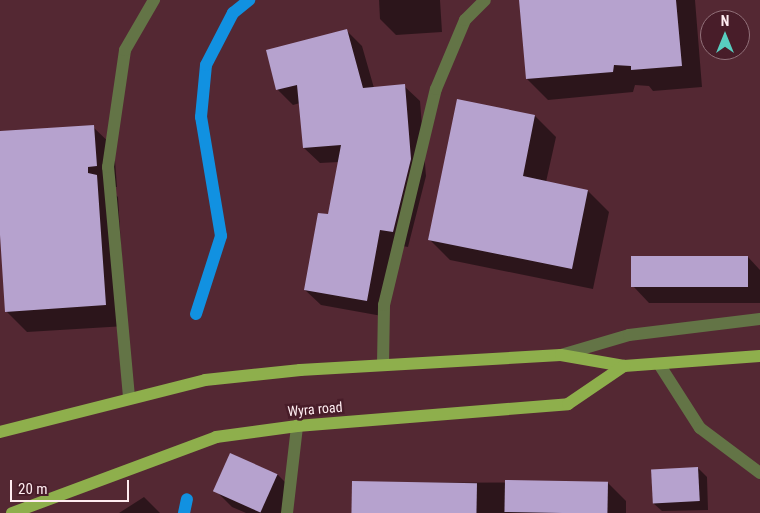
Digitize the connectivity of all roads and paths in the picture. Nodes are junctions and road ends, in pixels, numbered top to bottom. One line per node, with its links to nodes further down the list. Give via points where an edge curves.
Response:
1 (154, 0): 9 (street, via 125,50 108,167)
2 (486, 0): 6 (street, via 465,20 436,89 384,305)
3 (760, 319): 4 (street, via 630,335)
4 (561, 355): 6 (main road); 8 (main road)
5 (760, 356): 7 (main road)
6 (383, 364): 9 (main road, via 205,380)
7 (659, 364): 8 (main road); 12 (street, via 700,428)
8 (624, 366): 10 (main road, Wyra road, via 568,404)
9 (129, 397): 11 (main road)
10 (297, 426): 13 (main road, Wyra road, via 216,437); 14 (street)
11 (0, 432)
12 (760, 473)
13 (12, 513)
14 (287, 513)

